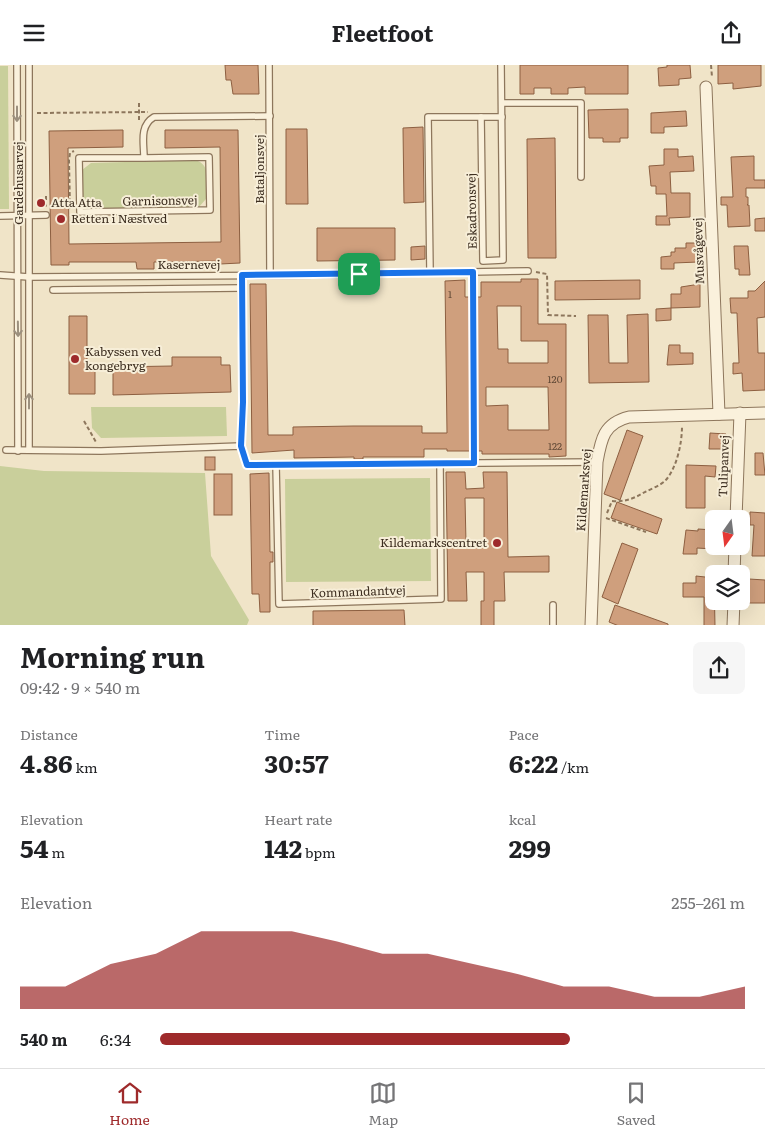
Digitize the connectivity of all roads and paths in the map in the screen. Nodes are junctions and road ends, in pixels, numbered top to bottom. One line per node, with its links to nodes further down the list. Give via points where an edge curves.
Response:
1 (16, 65): 13 (lane, Gardehusarvej, one-way to 13)
2 (28, 65): 14 (lane, Gardehusarvej)
3 (270, 65): 7 (lane, Bataljonsvej)
4 (501, 65): 6 (lane, Eskadronsvej)
5 (706, 87): 32 (street, Musvågevej)
6 (502, 103): 9 (lane, Eskadronsvej); 11 (lane, via 581,103)
7 (270, 117): 10 (lane, via 154,117 147,121 144,129); 20 (lane, Bataljonsvej)
8 (481, 117): 9 (lane); 9 (lane, Eskadronsvej, via 483,261 504,260); 19 (lane, via 428,117)
9 (502, 117)
10 (144, 158): 10 (lane, Garnisonsvej, via 79,158 80,212 210,211 210,157)
11 (581, 177)
12 (46, 196): 15 (path)
13 (17, 215): 14 (lane); 16 (lane); 22 (lane, Gardehusarvej)
14 (29, 215): 15 (lane); 24 (lane, Gardehusarvej)
15 (46, 215)
16 (0, 216)
17 (528, 271): 18 (lane, Kasernevej); 29 (path, via 547,274 548,315)
18 (473, 272): 19 (lane, Kasernevej); 42 (path)
19 (430, 273): 20 (lane, Kasernevej)
20 (270, 274): 23 (lane, Kasernevej)
21 (0, 275): 22 (lane, Kasernevej)
22 (17, 275): 24 (lane, Kasernevej); 27 (lane, Gardehusarvej)
23 (242, 275): 24 (lane, Kasernevej); 25 (lane)
24 (29, 277): 28 (lane, Gardehusarvej)
25 (241, 288): 26 (lane); 35 (lane)
26 (53, 290)
27 (17, 302): 28 (lane); 38 (lane, Gardehusarvej, one-way to 38)
28 (29, 302): 37 (lane, Gardehusarvej, one-way to 28)
29 (576, 316)
30 (740, 413): 31 (street, Kildemarksvej); 32 (street, Kildemarksvej); 44 (street, Tulipanvej)
31 (765, 413)
32 (719, 414): 33 (street, Kildemarksvej)
33 (682, 415): 40 (street, Kildemarksvej, via 617,420 602,438); 45 (path, via 682,441 664,481 632,499 612,501)
34 (84, 421): 39 (path)
35 (241, 446): 39 (lane); 43 (lane, via 247,465)
36 (6, 450): 38 (lane)
37 (30, 450): 38 (lane); 39 (lane)
38 (18, 451)
39 (101, 451)
40 (597, 462): 42 (lane); 45 (street, Kildemarksvej)
41 (440, 463): 42 (lane); 43 (lane); 43 (lane, Kommandantvej, via 440,599 279,604)
42 (474, 463)
43 (276, 465)
44 (736, 510)
45 (600, 515): 46 (path); 50 (street, Kildemarksvej)
46 (646, 533)
47 (553, 605): 49 (lane)
48 (734, 610): 51 (street)
49 (553, 625)
50 (592, 625)
51 (733, 625)

